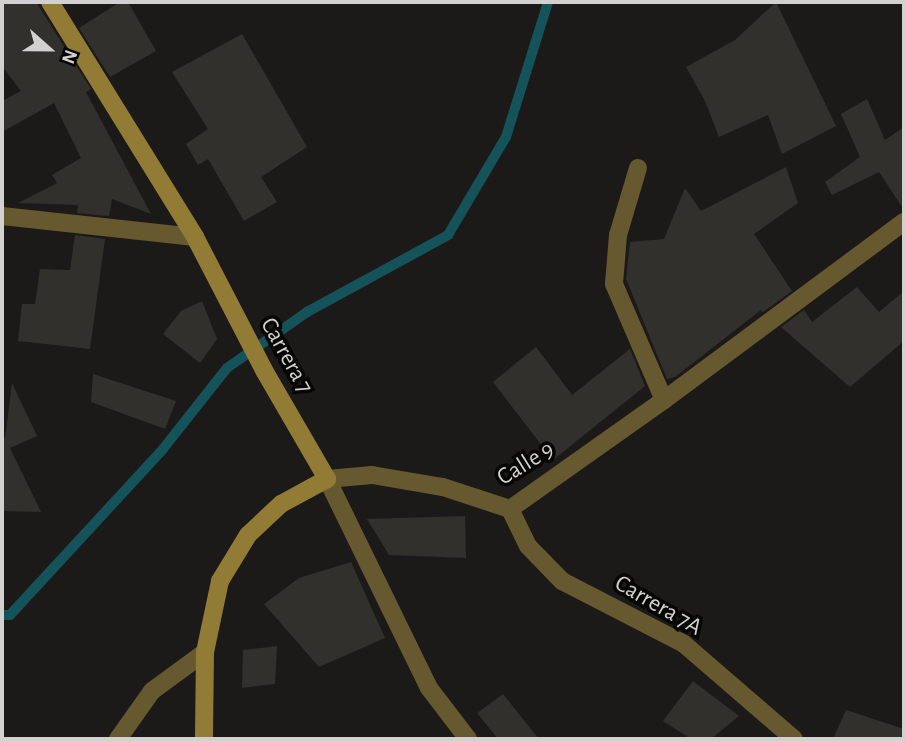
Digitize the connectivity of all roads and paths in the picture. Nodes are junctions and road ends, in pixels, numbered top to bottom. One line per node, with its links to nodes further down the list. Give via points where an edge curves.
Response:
1 (50, 2): 5 (street, Carrera 7)
2 (638, 168): 6 (street, via 618,235 614,284)
3 (2, 216): 5 (street)
4 (904, 222): 6 (street, Calle 9)
5 (195, 237): 7 (street, Carrera 7)
6 (664, 400): 8 (street, Calle 9)
7 (327, 479): 8 (street, Calle 9, via 384,477 443,487); 9 (street, Calle 9, via 281,504 248,535 220,581); 12 (street, Carrera 7, via 429,688)
8 (510, 509): 13 (street, Carrera 7A, via 528,546 562,581 684,644)
9 (205, 652): 10 (street, via 152,691); 11 (street, Calle 9)
10 (118, 739)
11 (204, 739)
12 (468, 739)
13 (794, 739)

